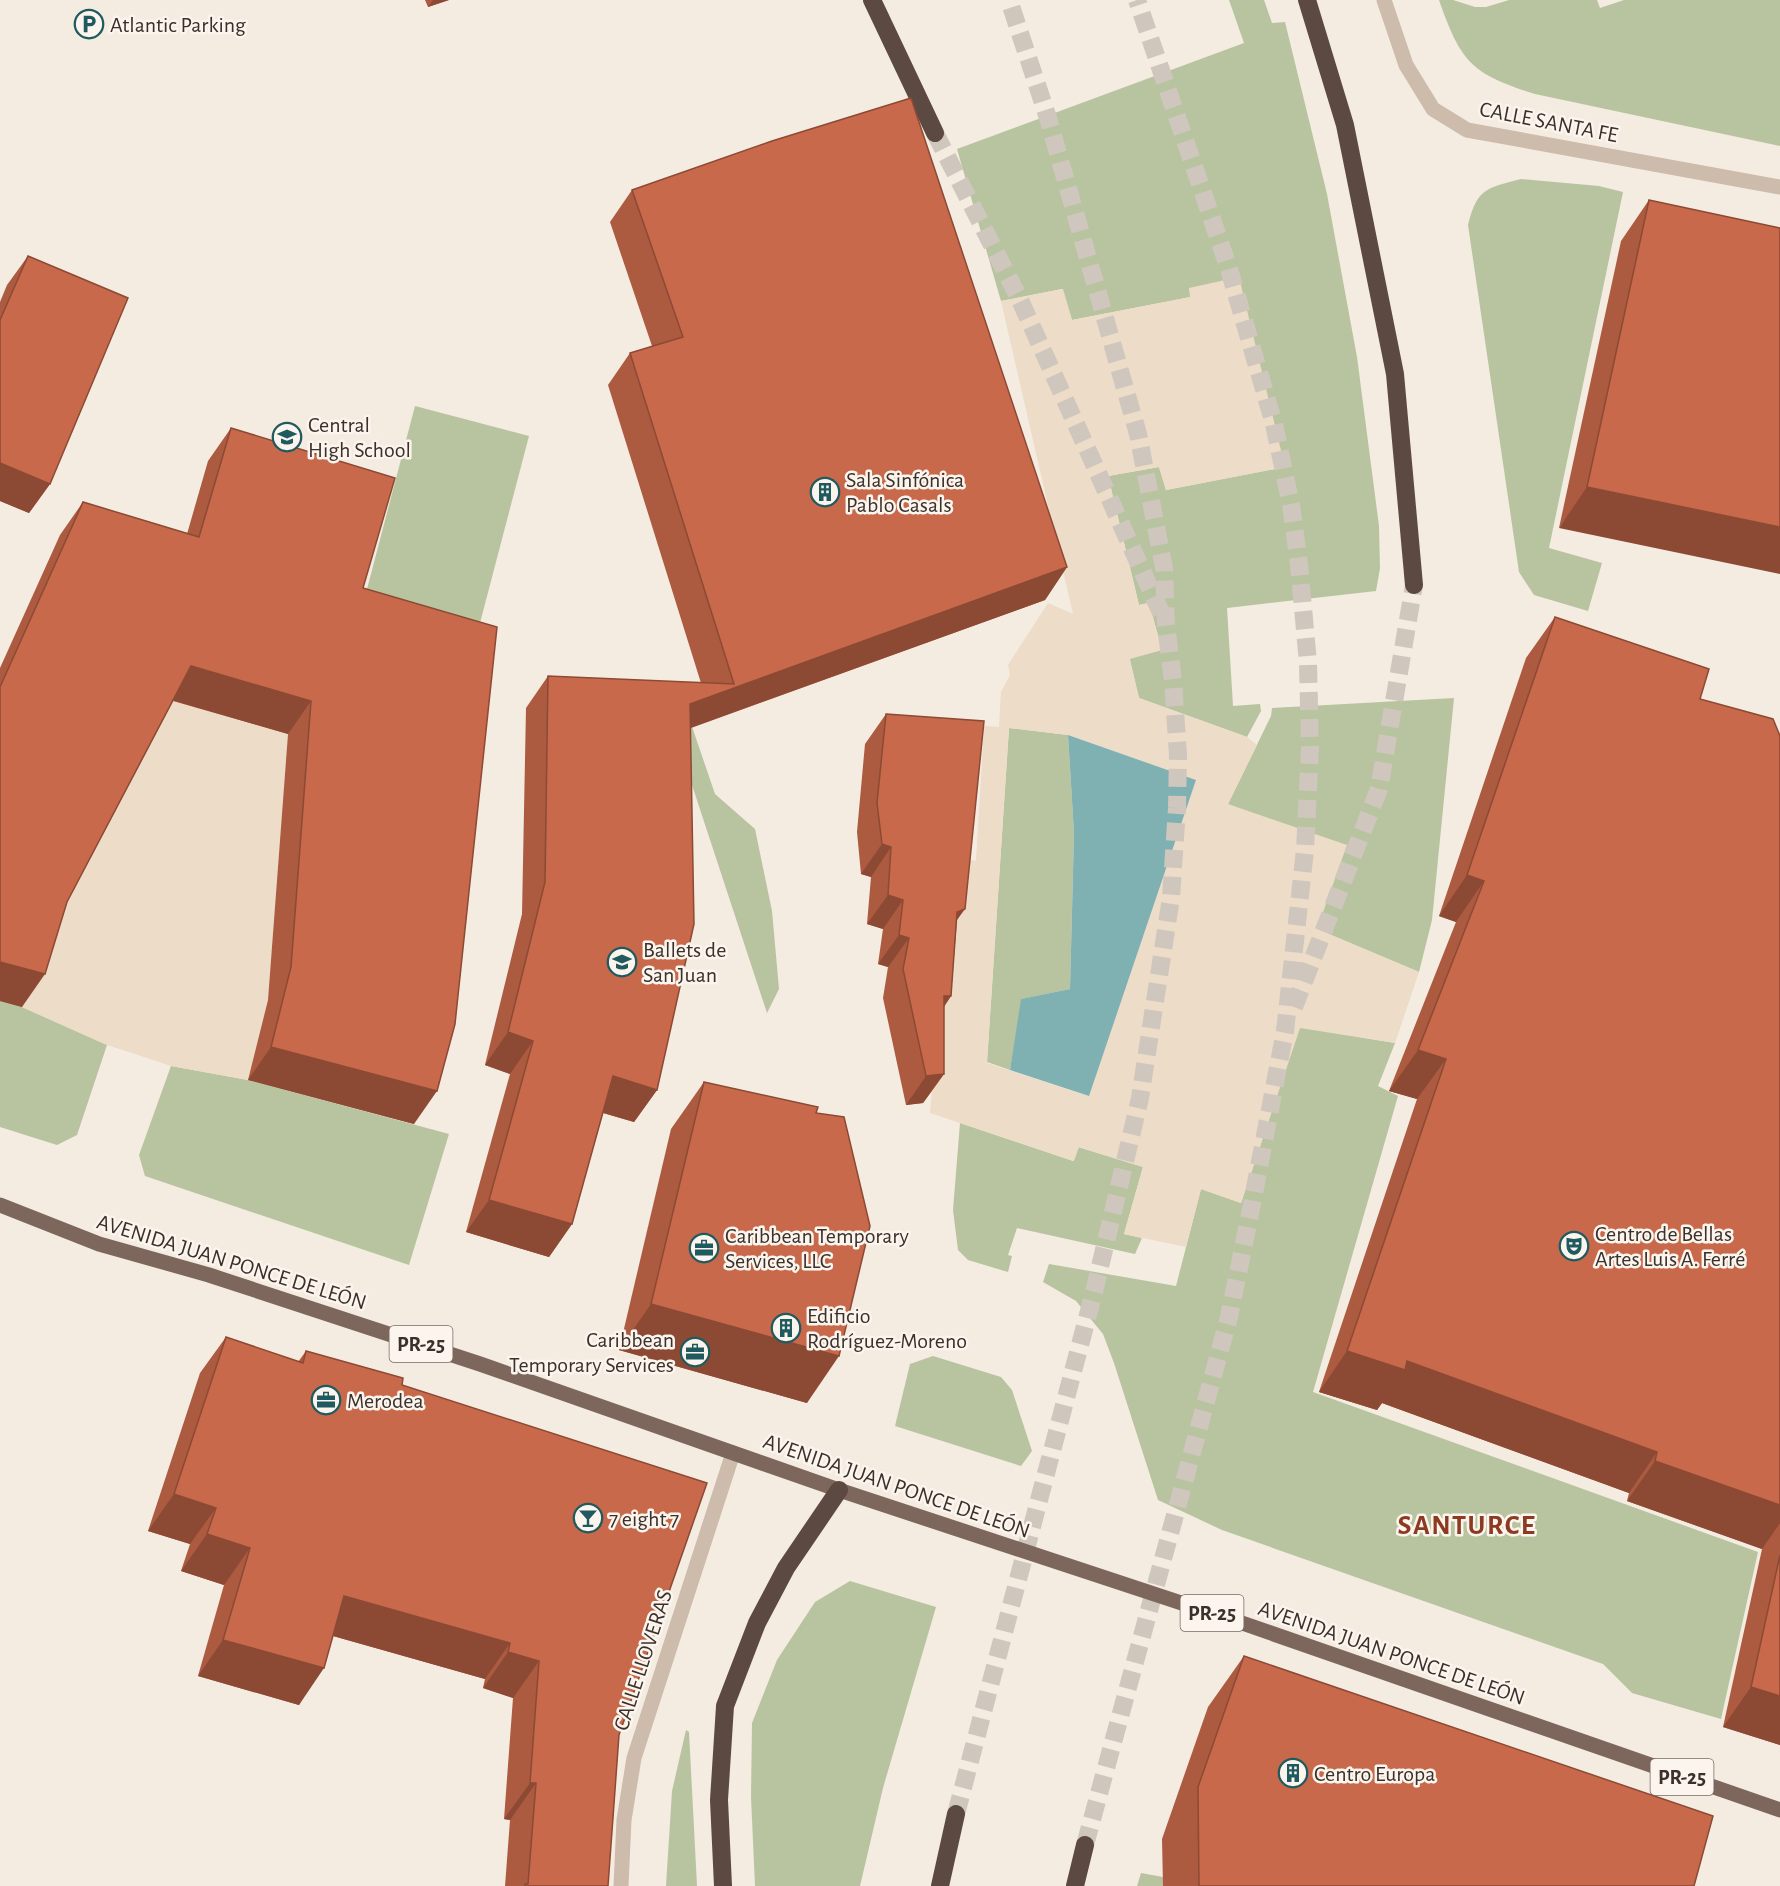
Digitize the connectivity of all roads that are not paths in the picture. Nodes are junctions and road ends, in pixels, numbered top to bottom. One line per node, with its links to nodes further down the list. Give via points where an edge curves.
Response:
1 (872, 0): 4 (highway)
2 (1307, 0): 6 (highway, via 1345,125 1395,374)
3 (1383, 0): 5 (street, CALLE SANTA FE, via 1406,65 1433,109 1467,130)
4 (935, 134)
5 (1780, 187)
6 (1414, 585)
7 (0, 1205): 8 (main road, AVENIDA JUAN PONCE DE LEÓN / PR-25, via 99,1244 209,1275 469,1360)
8 (733, 1453): 9 (main road, AVENIDA JUAN PONCE DE LEÓN / PR-25); 13 (street, CALLE LLOVERAS, via 634,1758 624,1820)
9 (839, 1490): 10 (main road, AVENIDA JUAN PONCE DE LEÓN / PR-25, via 1245,1624); 14 (highway, via 786,1568 757,1623 725,1706 719,1800)
10 (1780, 1810)
11 (956, 1814): 15 (highway)
12 (1085, 1845): 16 (highway)
13 (621, 1886)
14 (723, 1886)
15 (940, 1886)
16 (1075, 1886)

